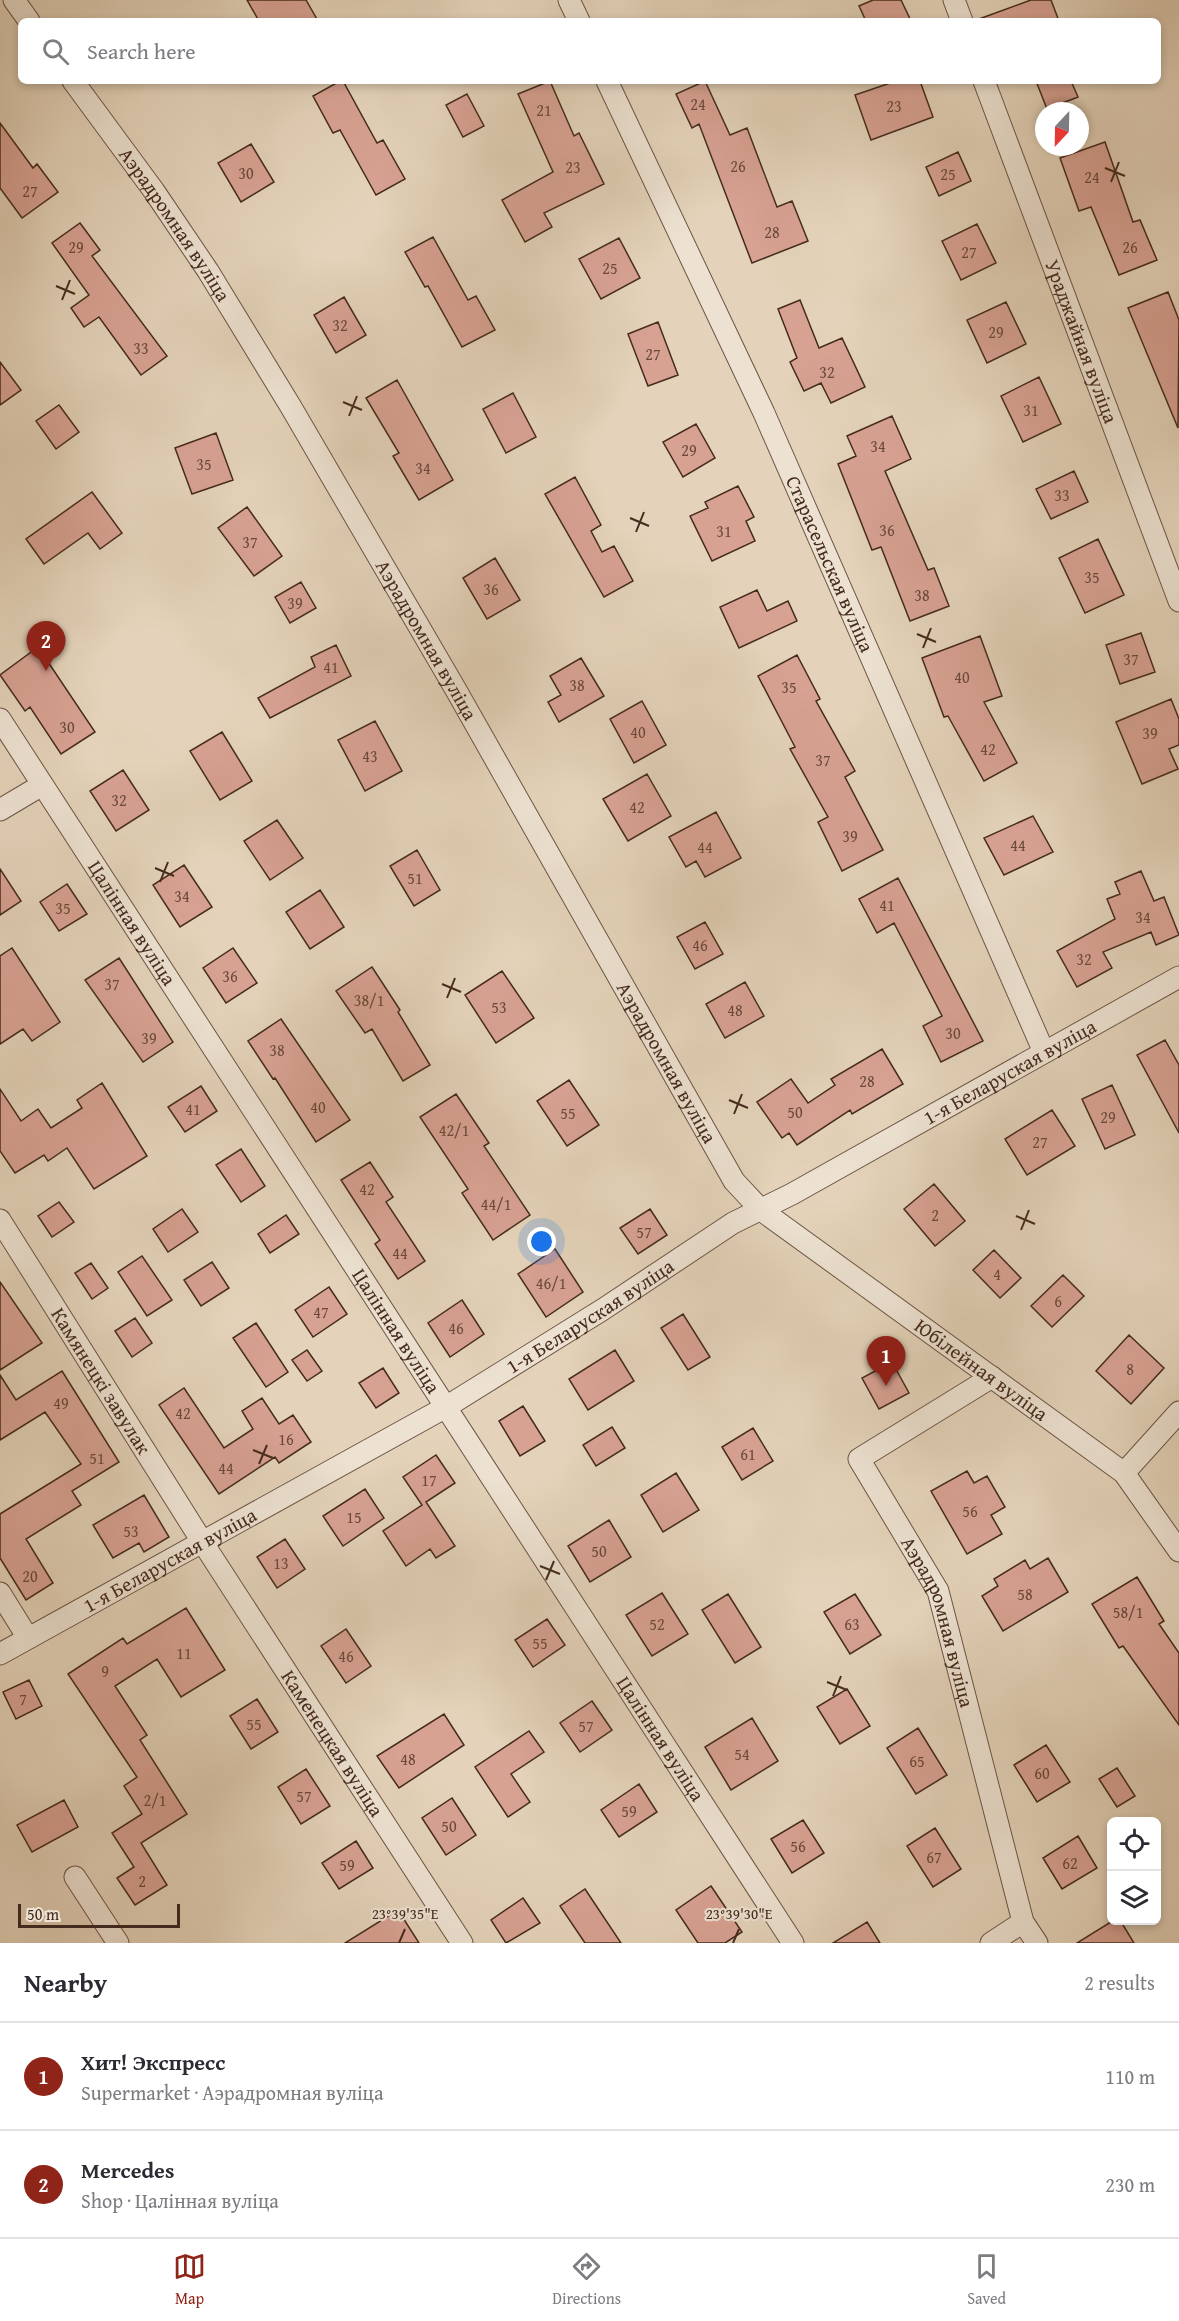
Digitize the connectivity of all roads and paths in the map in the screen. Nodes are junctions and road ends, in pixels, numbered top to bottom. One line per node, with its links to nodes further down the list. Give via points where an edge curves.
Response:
1 (14, 0): 4 (street)
2 (569, 0): 5 (street)
3 (954, 0): 6 (street)
4 (27, 18)
5 (578, 18)
6 (961, 18)
7 (75, 84): 16 (street, Аэрадромная вуліца, via 208,271 456,690 722,1161 746,1196)
8 (608, 84): 15 (street, Старасельская вуліца, via 764,413)
9 (985, 84): 10 (street, Ураджайная вуліца)
10 (1179, 601)
11 (0, 719): 12 (street, Цалінная вуліца)
12 (42, 785): 13 (street); 19 (street, Цалінная вуліца)
13 (0, 810)
14 (1179, 977): 15 (street, 1-я Беларуская вуліца)
15 (1044, 1052): 16 (street, 1-я Беларуская вуліца)
16 (761, 1210): 18 (street, Юбілейная вуліца); 19 (street, 1-я Беларуская вуліца, via 734,1223)
17 (0, 1220): 22 (street, Камянецкі завулак)
18 (992, 1377): 21 (street, Юбілейная вуліца); 28 (street, Аэрадромная вуліца, via 859,1459 938,1592)
19 (446, 1407): 22 (street, 1-я Беларуская вуліца); 31 (street, Цалінная вуліца)
20 (1179, 1412): 21 (street)
21 (1124, 1473): 23 (street, Юбілейная вуліца)
22 (203, 1543): 25 (street, 1-я Беларуская вуліца); 30 (street, Каменецкая вуліца)
23 (1179, 1551)
24 (0, 1593): 25 (street)
25 (28, 1638): 26 (street, 1-я Беларуская вуліца)
26 (0, 1653)
27 (75, 1877): 29 (street)
28 (1023, 1922): 32 (street); 33 (street, Аэрадромная вуліца)
29 (118, 1943)
30 (462, 1943)
31 (793, 1943)
32 (991, 1943)
33 (1037, 1943)

